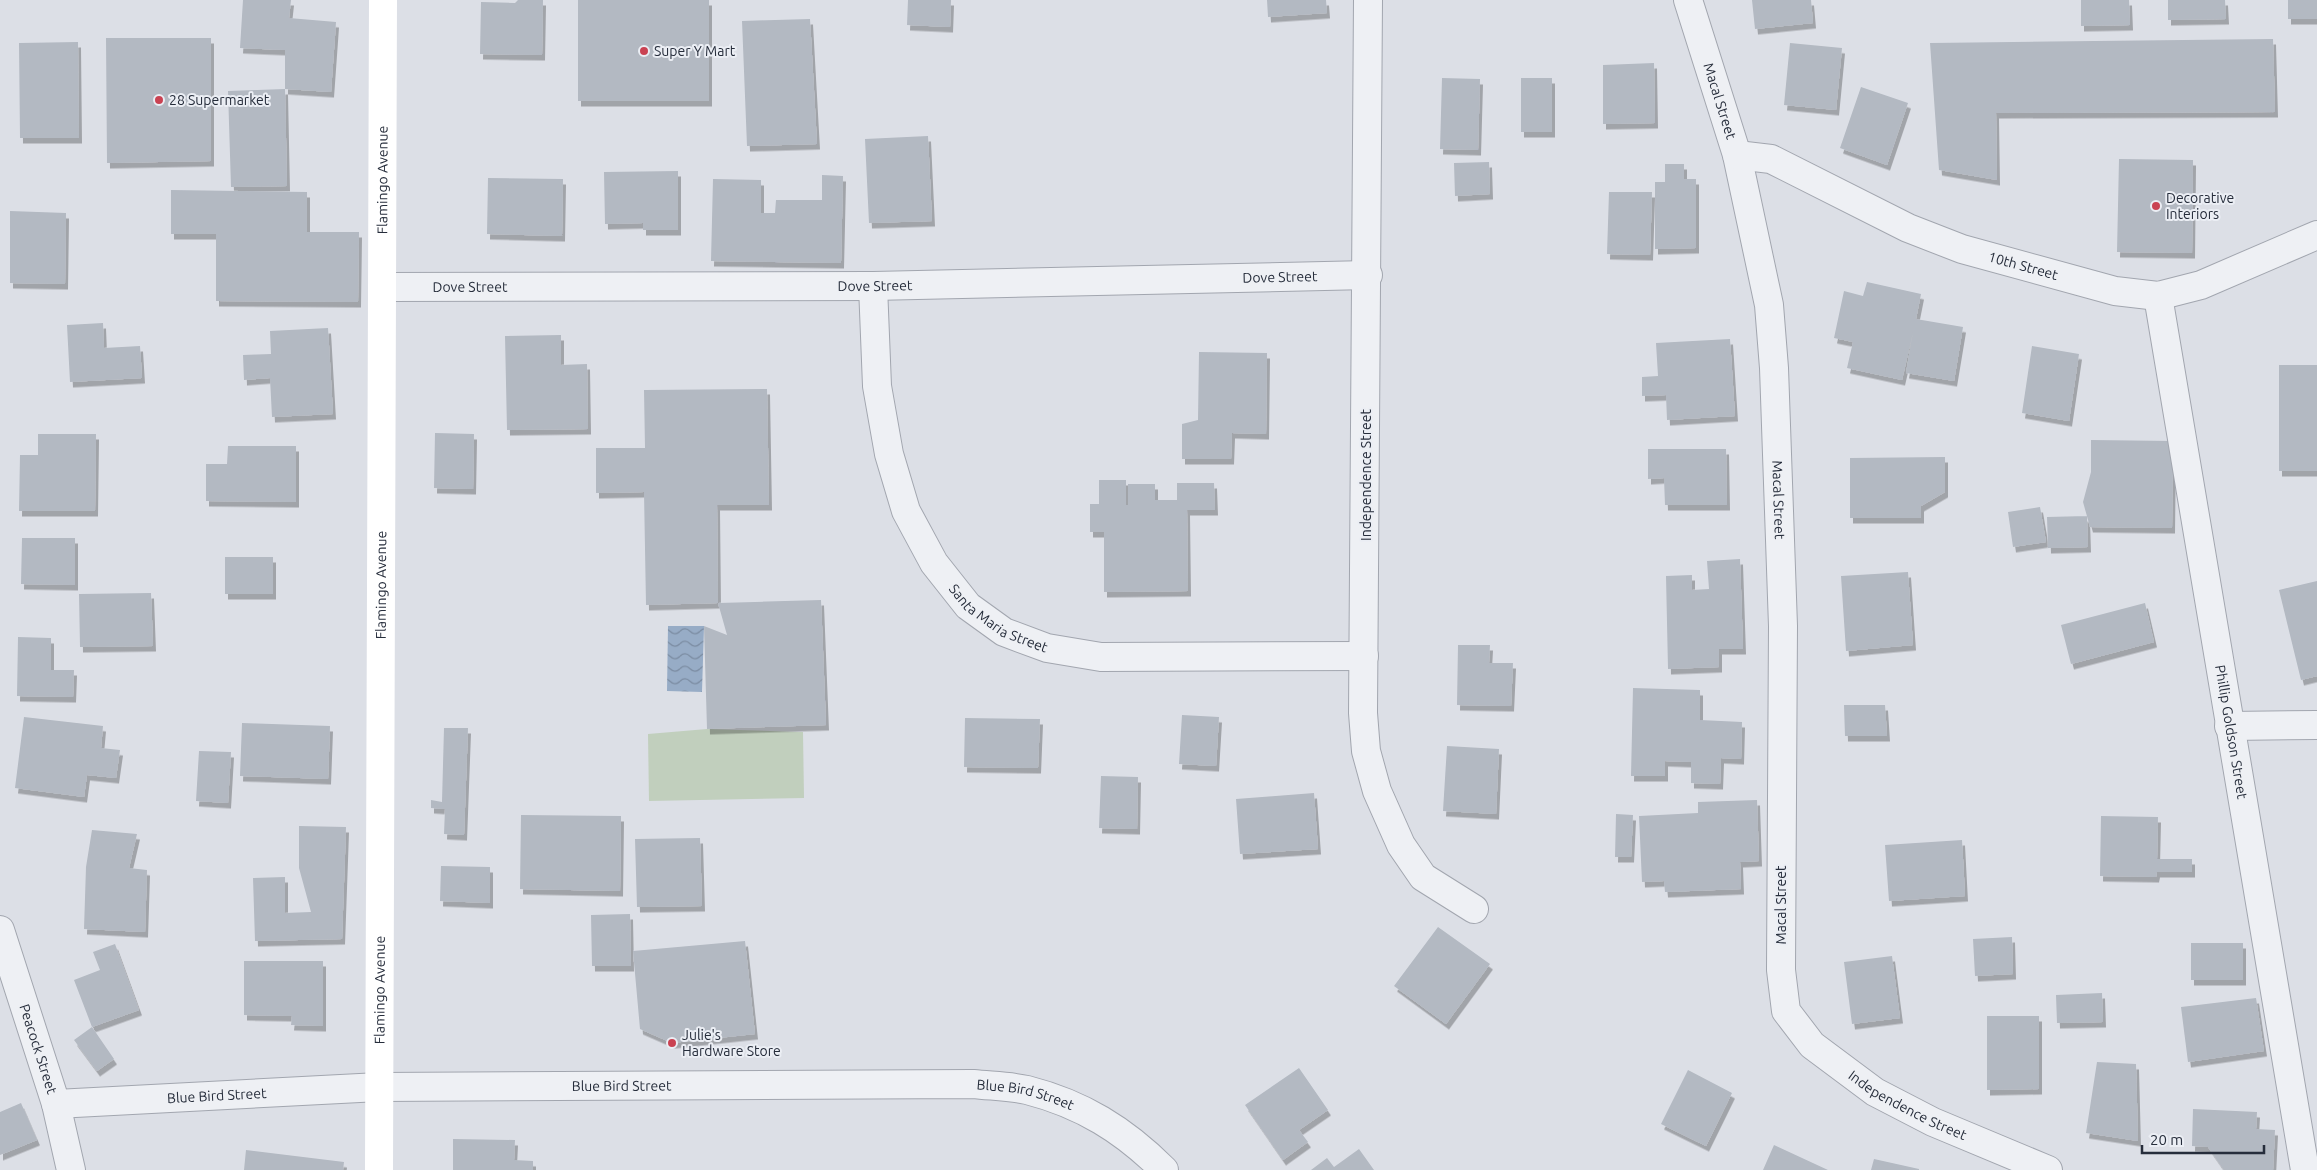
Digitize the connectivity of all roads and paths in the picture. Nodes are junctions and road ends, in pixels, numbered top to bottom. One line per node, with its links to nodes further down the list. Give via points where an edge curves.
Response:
1 (383, 0): 8 (street, Flamingo Avenue)
2 (1368, 0): 6 (street, Independence Street)
3 (1688, 0): 4 (street, Macal Street)
4 (1737, 154): 9 (street, 10th Street, via 1771,159 1908,228 1962,249 2116,291); 15 (street, Macal Street, via 1768,304 1774,368 1783,626 1781,970)
5 (2317, 235): 9 (street, 10th Street, via 2201,285)
6 (1368, 276): 7 (street, Dove Street); 10 (street, Independence Street)
7 (872, 286): 8 (street, Dove Street); 10 (street, Santa Maria Street, via 877,386 889,454 906,511 934,563 968,606 1004,632 1047,648 1101,657)
8 (384, 287): 16 (street, Flamingo Avenue)
9 (2158, 296): 12 (street, Phillip Goldson Street)
10 (1364, 656): 13 (street, Independence Street, via 1366,751 1377,791 1401,845 1423,877)
11 (2317, 725): 12 (street)
12 (2229, 726): 22 (street, Phillip Goldson Street)
13 (1474, 909)
14 (0, 930): 17 (street, Peacock Street)
15 (1786, 1012): 21 (street, Independence Street, via 1812,1045 1875,1092 1933,1122)
16 (379, 1086): 17 (street, Blue Bird Street); 19 (street, Flamingo Avenue); 20 (street, Blue Bird Street, via 973,1084 1025,1090 1076,1106 1121,1132)
17 (56, 1104): 18 (street, Peacock Street)
18 (71, 1170)
19 (379, 1170)
20 (1164, 1170)
21 (2048, 1170)
22 (2305, 1170)

